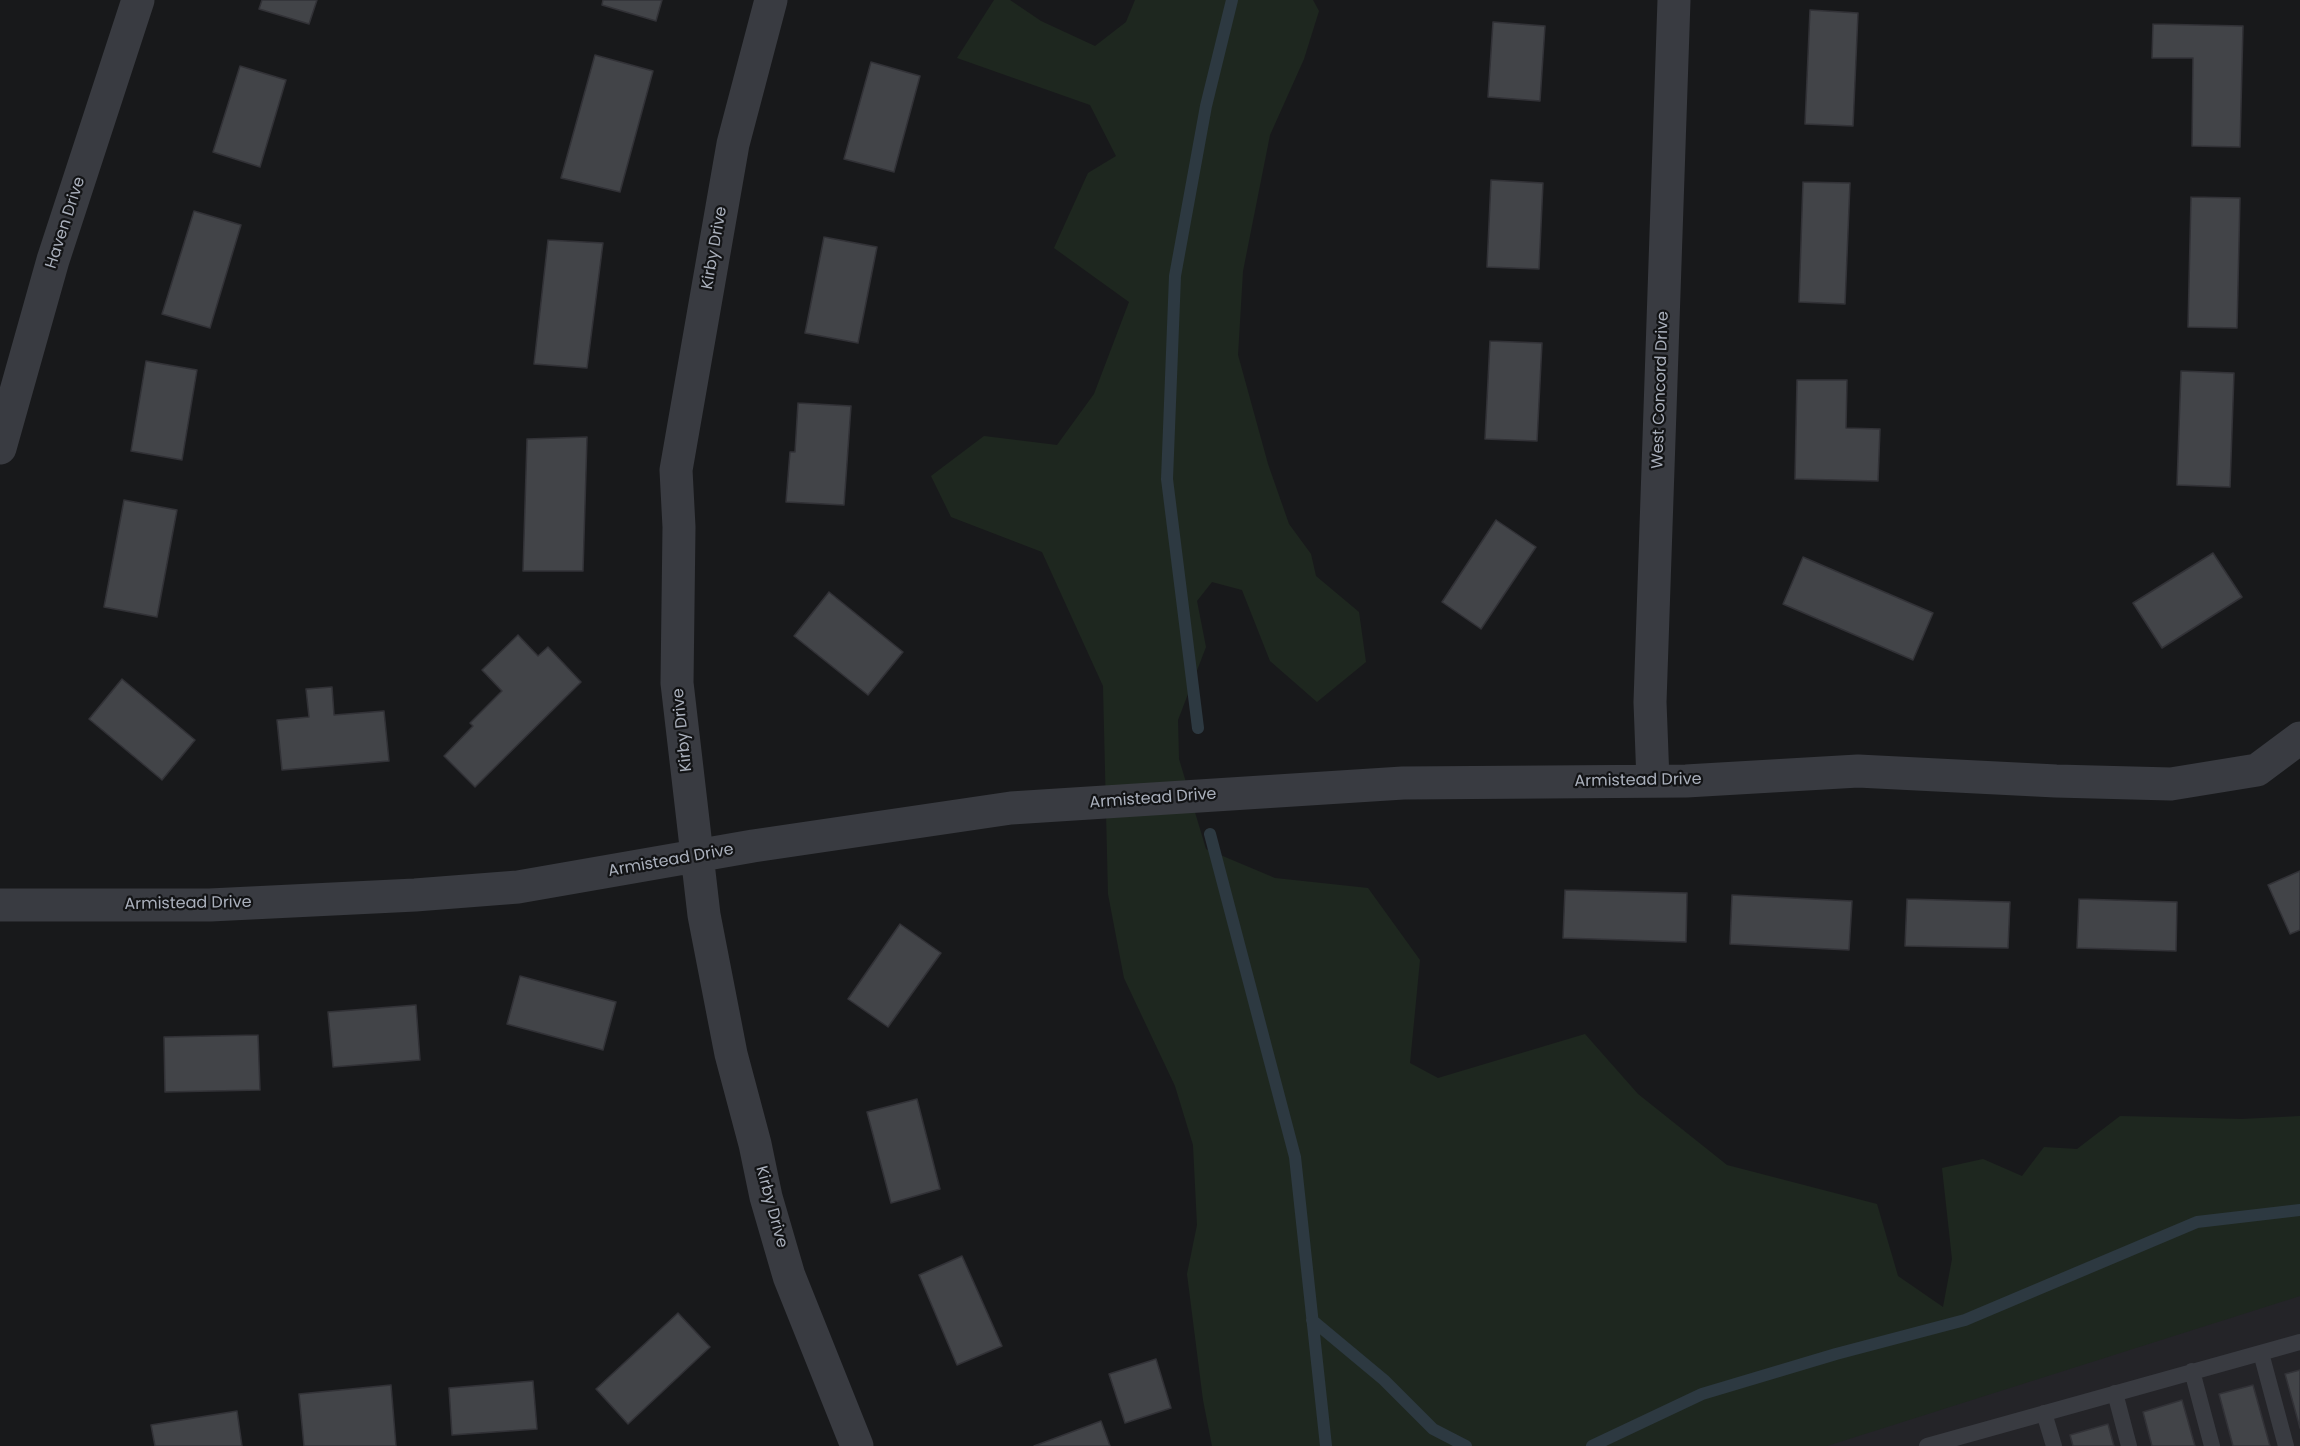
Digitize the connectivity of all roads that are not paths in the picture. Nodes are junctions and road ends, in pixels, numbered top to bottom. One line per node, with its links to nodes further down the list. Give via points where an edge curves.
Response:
1 (138, 0): 4 (street, Haven Drive, via 53,260)
2 (771, 0): 7 (street, Kirby Drive, via 733,144 676,470 677,683)
3 (1674, 0): 6 (street, West Concord Drive, via 1651,690)
4 (0, 448)
5 (2300, 738): 6 (street, Armistead Drive, via 2257,770 2171,784 1858,771)
6 (1653, 781): 7 (street, Armistead Drive, via 1403,783 1011,808)
7 (696, 855): 8 (street, Armistead Drive, via 518,887 415,896 210,905); 15 (street, Kirby Drive, via 731,1054 766,1197 789,1276)
8 (0, 905)
9 (2300, 1342): 10 (lane)
10 (2261, 1353): 11 (lane); 20 (lane)
11 (2192, 1371): 12 (lane); 19 (lane)
12 (2115, 1393): 13 (lane); 18 (lane)
13 (2044, 1413): 14 (lane); 17 (lane)
14 (1986, 1438): 16 (lane)
15 (851, 1444)
16 (1927, 1446)
17 (2054, 1446)
18 (2129, 1446)
19 (2212, 1446)
20 (2286, 1446)

